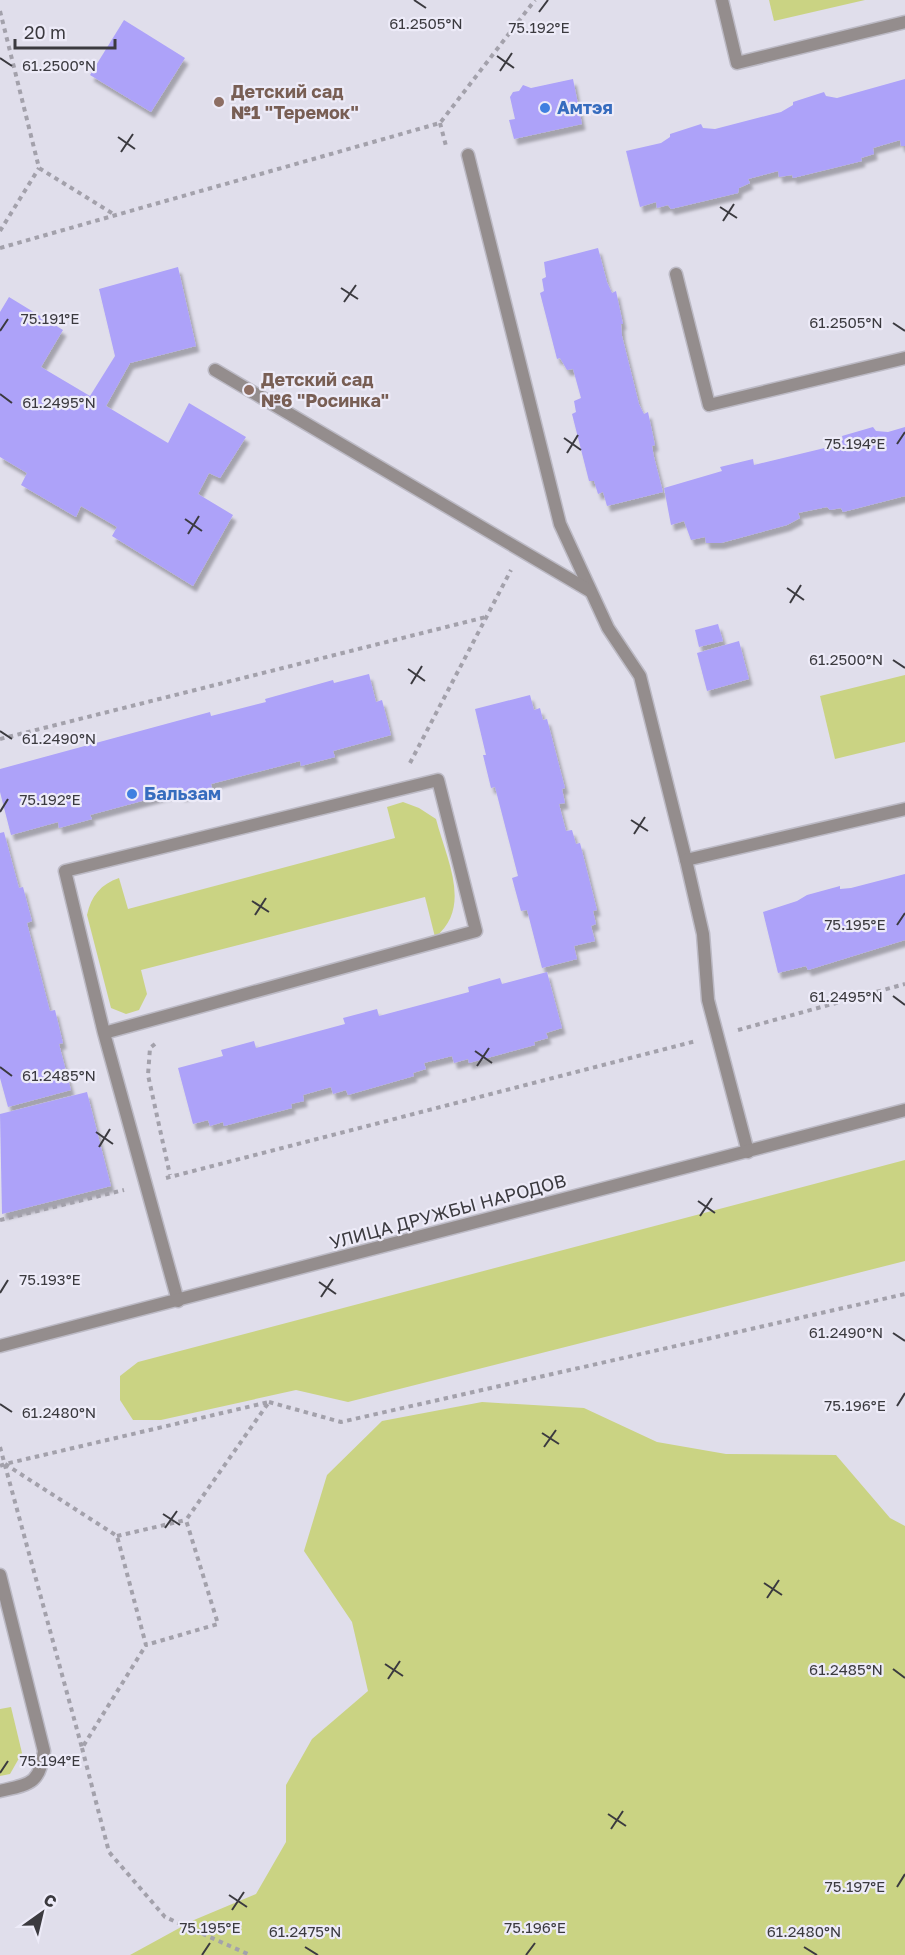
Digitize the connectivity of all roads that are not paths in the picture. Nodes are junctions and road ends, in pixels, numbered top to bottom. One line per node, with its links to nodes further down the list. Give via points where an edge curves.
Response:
1 (722, 0): 2 (street, via 737,63)
2 (905, 22)
3 (468, 155): 7 (street, via 560,524)
4 (676, 274): 5 (street, via 709,405)
5 (905, 357)
6 (215, 370): 7 (street)
7 (590, 591): 9 (street, via 608,628 640,676)
8 (905, 809): 9 (street)
9 (686, 860): 12 (street, via 703,933 708,1000)
10 (104, 1033): 10 (street, via 65,871 438,780 476,932); 13 (street)
11 (905, 1110): 12 (street, УЛИЦА ДРУЖБЫ НАРОДОВ)
12 (748, 1152): 13 (street, УЛИЦА ДРУЖБЫ НАРОДОВ)
13 (178, 1301): 14 (street, УЛИЦА ДРУЖБЫ НАРОДОВ)
14 (0, 1346)
15 (0, 1575): 16 (street, via 44,1751 41,1771 27,1785)
16 (0, 1791)

